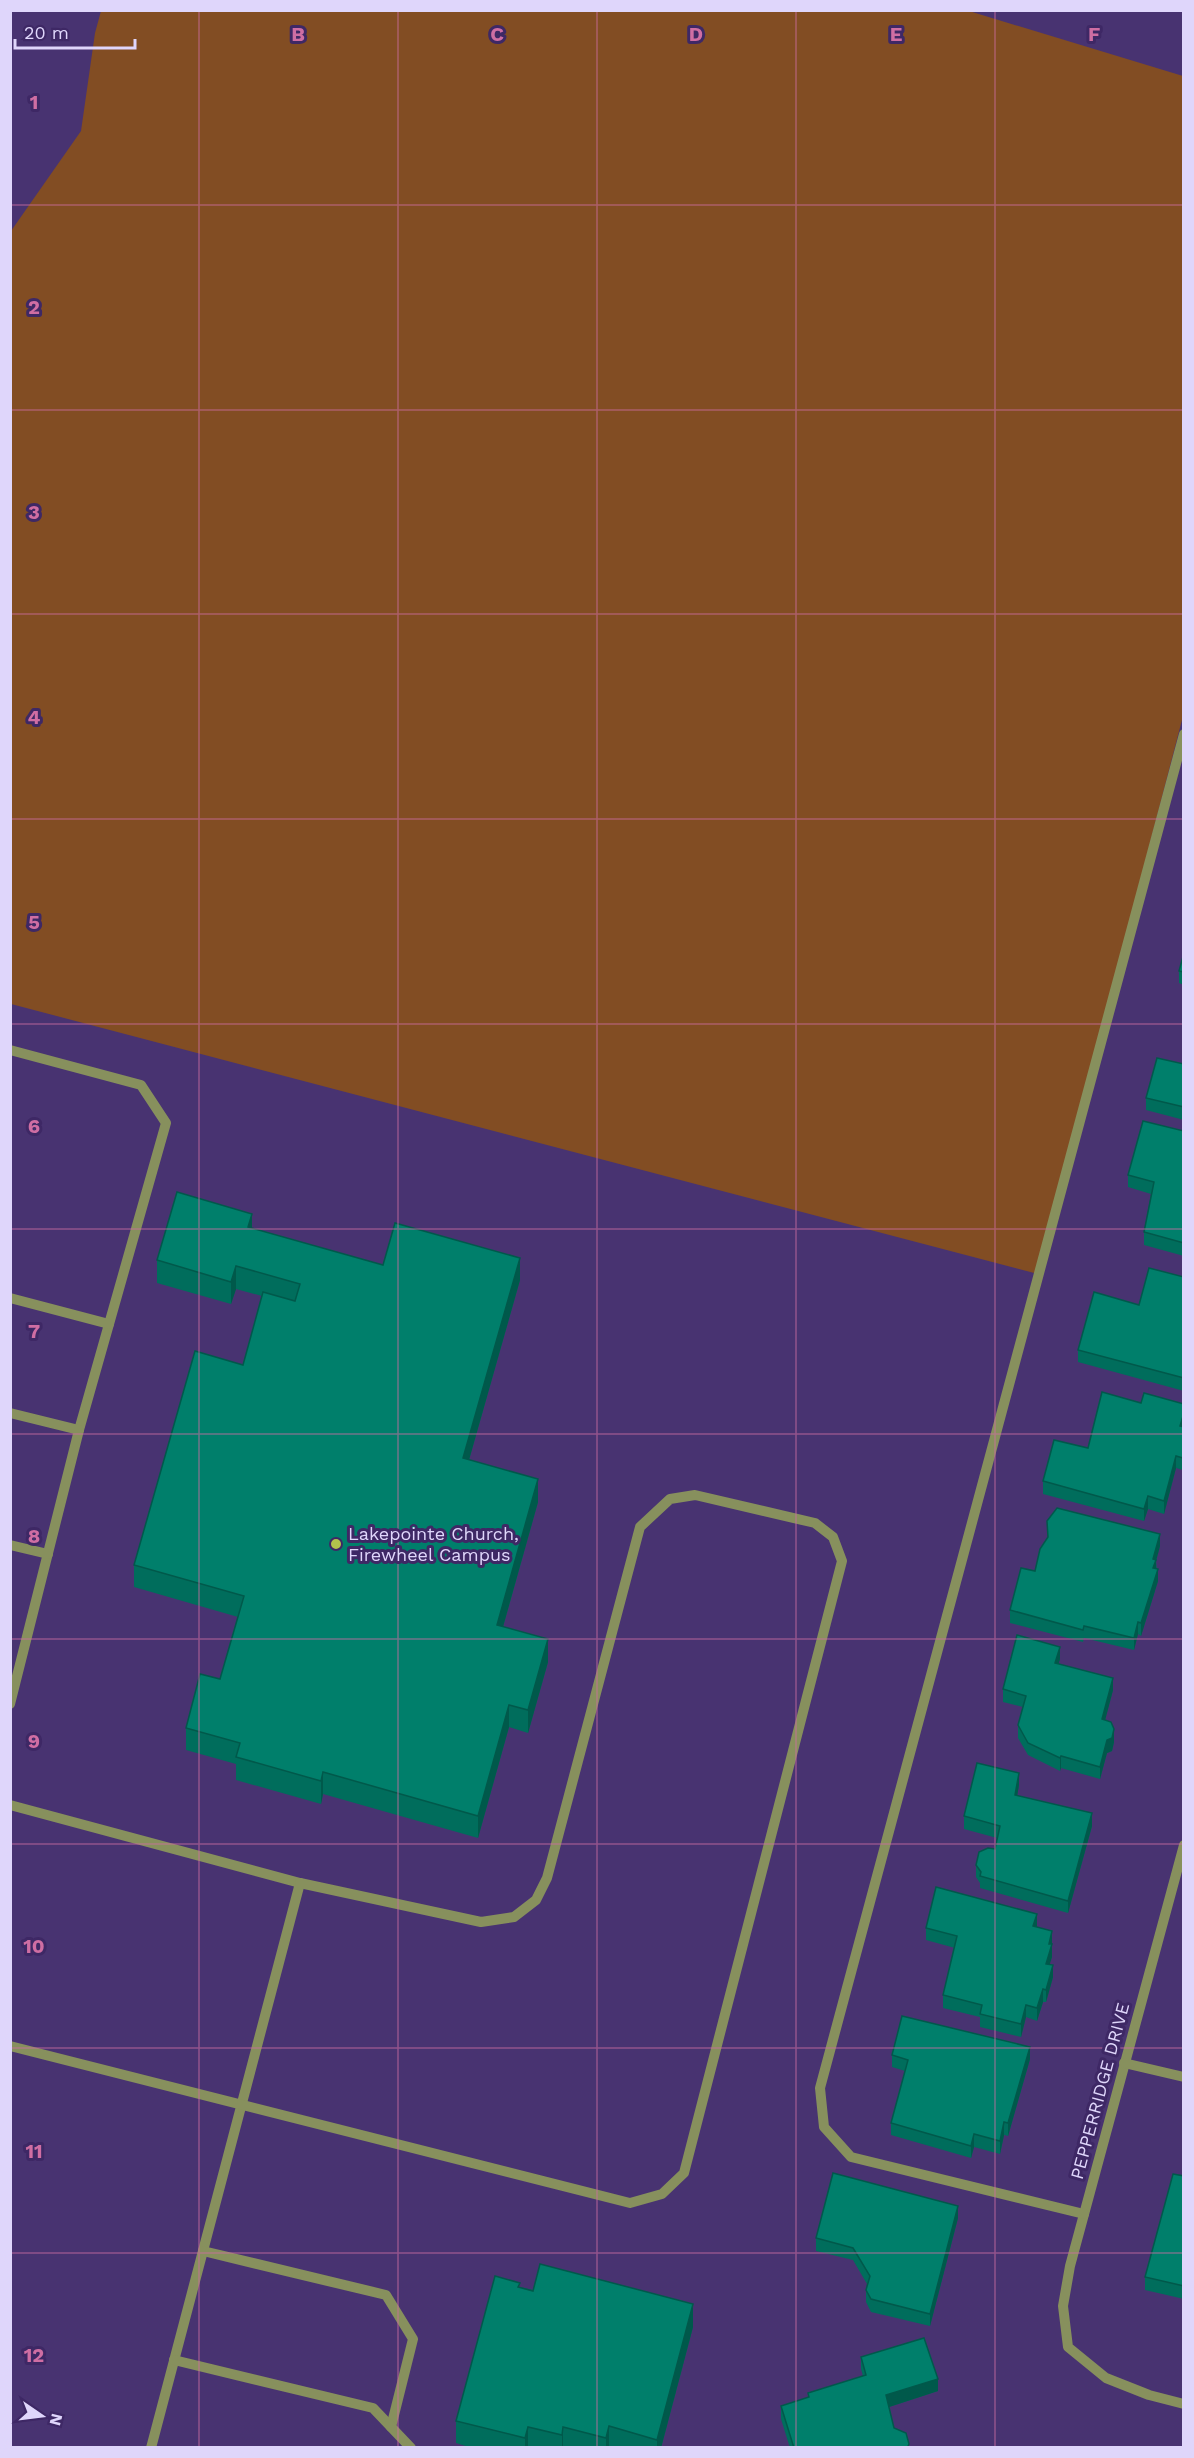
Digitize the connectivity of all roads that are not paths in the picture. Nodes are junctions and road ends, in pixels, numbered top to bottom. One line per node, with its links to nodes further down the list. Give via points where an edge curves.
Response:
1 (1184, 734): 17 (street, via 820,2088 824,2127 852,2157)
2 (10, 1050): 4 (street, via 141,1085 166,1123)
3 (10, 1298): 4 (street)
4 (109, 1324): 6 (street)
5 (10, 1413): 6 (street)
6 (79, 1430): 8 (street)
7 (10, 1545): 8 (street)
8 (48, 1554): 9 (street)
9 (10, 1704)
10 (10, 1805): 12 (street)
11 (1184, 1845): 14 (street, PEPPERRIDGE DRIVE)
12 (300, 1883): 16 (street); 16 (street, via 482,1922 514,1917 536,1900 547,1878 640,1527 670,1498 695,1495 815,1523 833,1537 842,1561 684,2173 662,2194 630,2203)
13 (10, 2046): 16 (street)
14 (1124, 2063): 15 (street); 17 (street, PEPPERRIDGE DRIVE)
15 (1184, 2077)
16 (242, 2103): 18 (street)
17 (1084, 2214): 20 (street, PEPPERRIDGE DRIVE, via 1063,2306 1068,2347 1106,2378)
18 (203, 2251): 19 (street); 21 (street, via 386,2295 413,2339)
19 (174, 2360): 21 (street, via 373,2408); 22 (street)
20 (1184, 2404)
21 (391, 2427): 23 (street)
22 (152, 2448)
23 (411, 2448)

